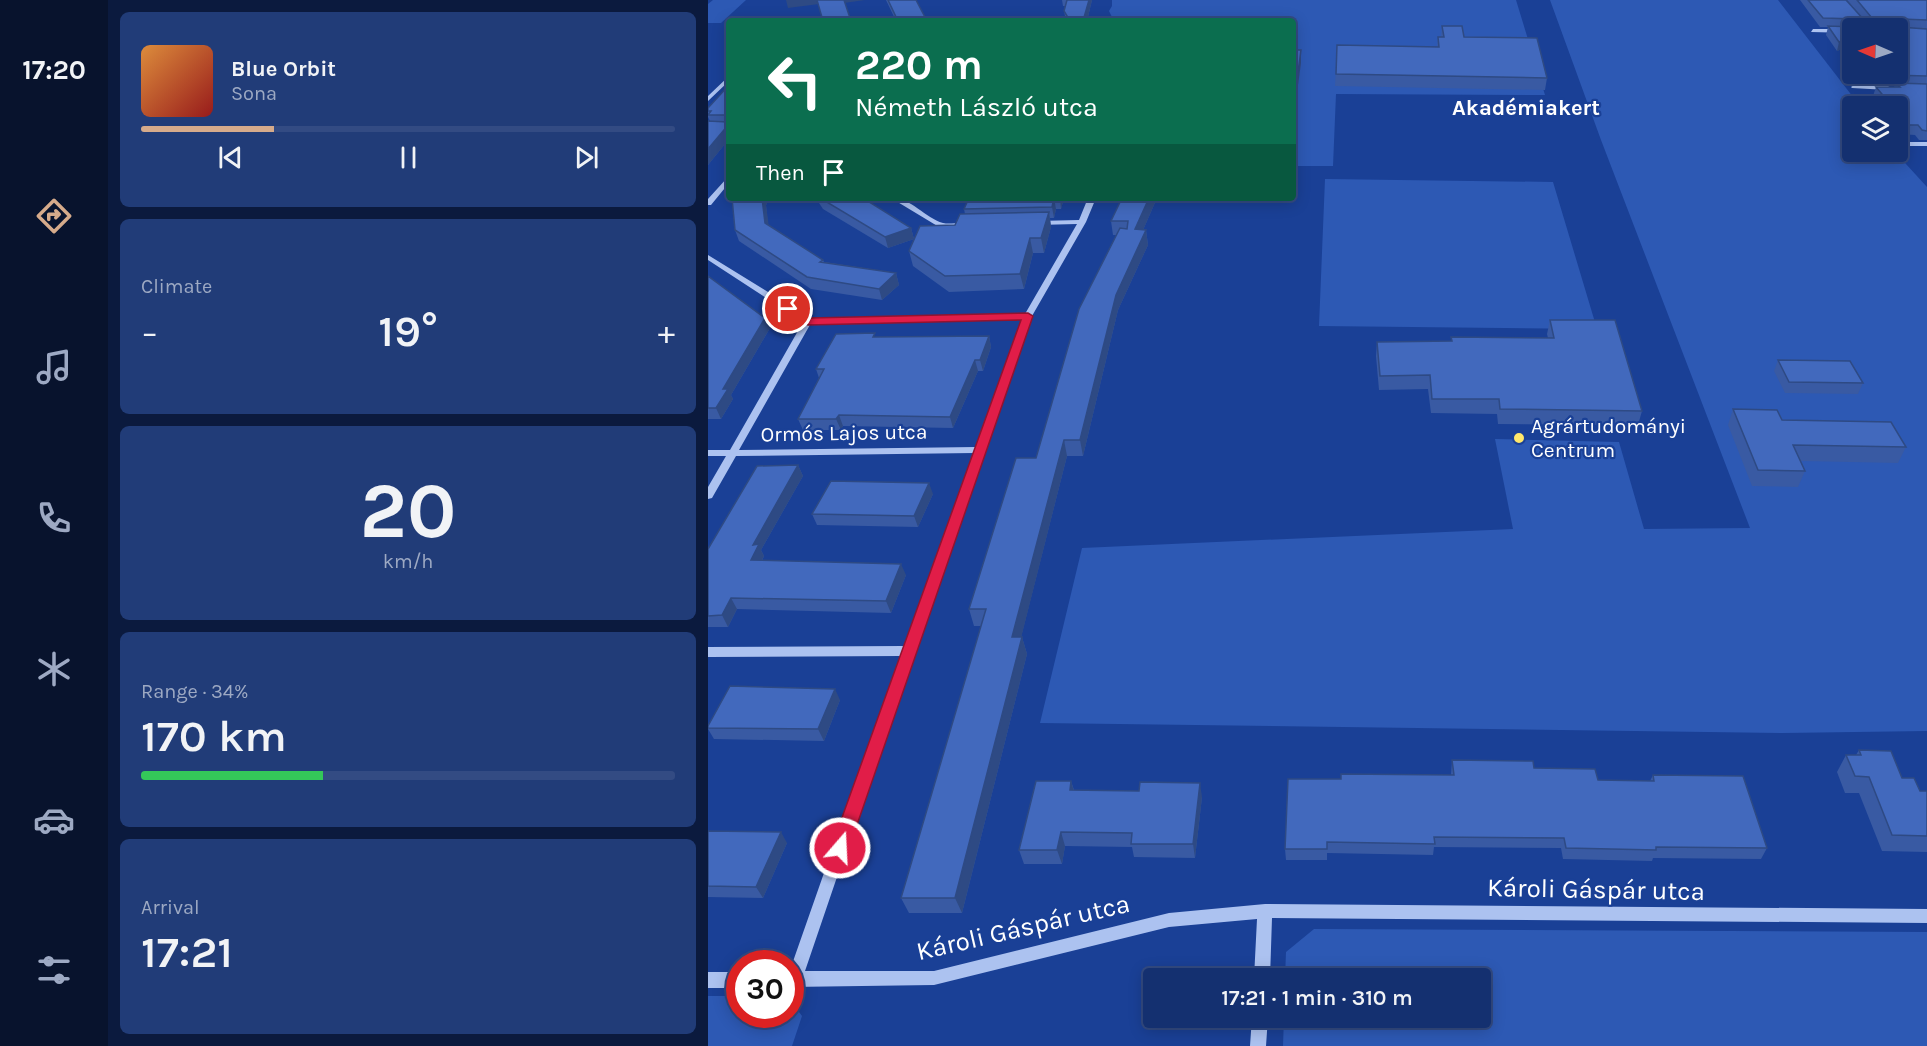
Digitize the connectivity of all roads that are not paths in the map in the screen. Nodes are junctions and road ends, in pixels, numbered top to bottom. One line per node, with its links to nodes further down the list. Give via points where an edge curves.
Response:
1 (1813, 31): 2 (street)
2 (1842, 32)
3 (726, 81): 6 (street)
4 (1854, 87): 5 (street)
5 (1896, 88)
6 (708, 99)
7 (1908, 144): 8 (street)
8 (1927, 144)
9 (726, 182): 12 (street)
10 (900, 201): 15 (street, via 942,225)
11 (1091, 201): 13 (street)
12 (708, 203)
13 (1082, 222): 14 (street); 17 (street)
14 (1023, 223)
15 (977, 224)
16 (708, 257): 18 (street)
17 (1028, 316): 18 (street); 19 (street)
18 (808, 321): 20 (street)
19 (980, 450): 20 (street, Ormós Lajos utca); 23 (street)
20 (734, 452): 21 (street, Ormós Lajos utca); 22 (street)
21 (708, 453)
22 (708, 496)
23 (908, 651): 24 (street); 27 (street)
24 (708, 652)
25 (1265, 911): 26 (street, Károli Gáspár utca); 28 (street); 29 (street, Károli Gáspár utca, via 1169,920 934,978)
26 (1927, 916)
27 (803, 950)
28 (1262, 968)
29 (804, 979)
30 (708, 980): 31 (street)
31 (726, 980)
32 (1259, 1028): 33 (street)
33 (1258, 1046)

